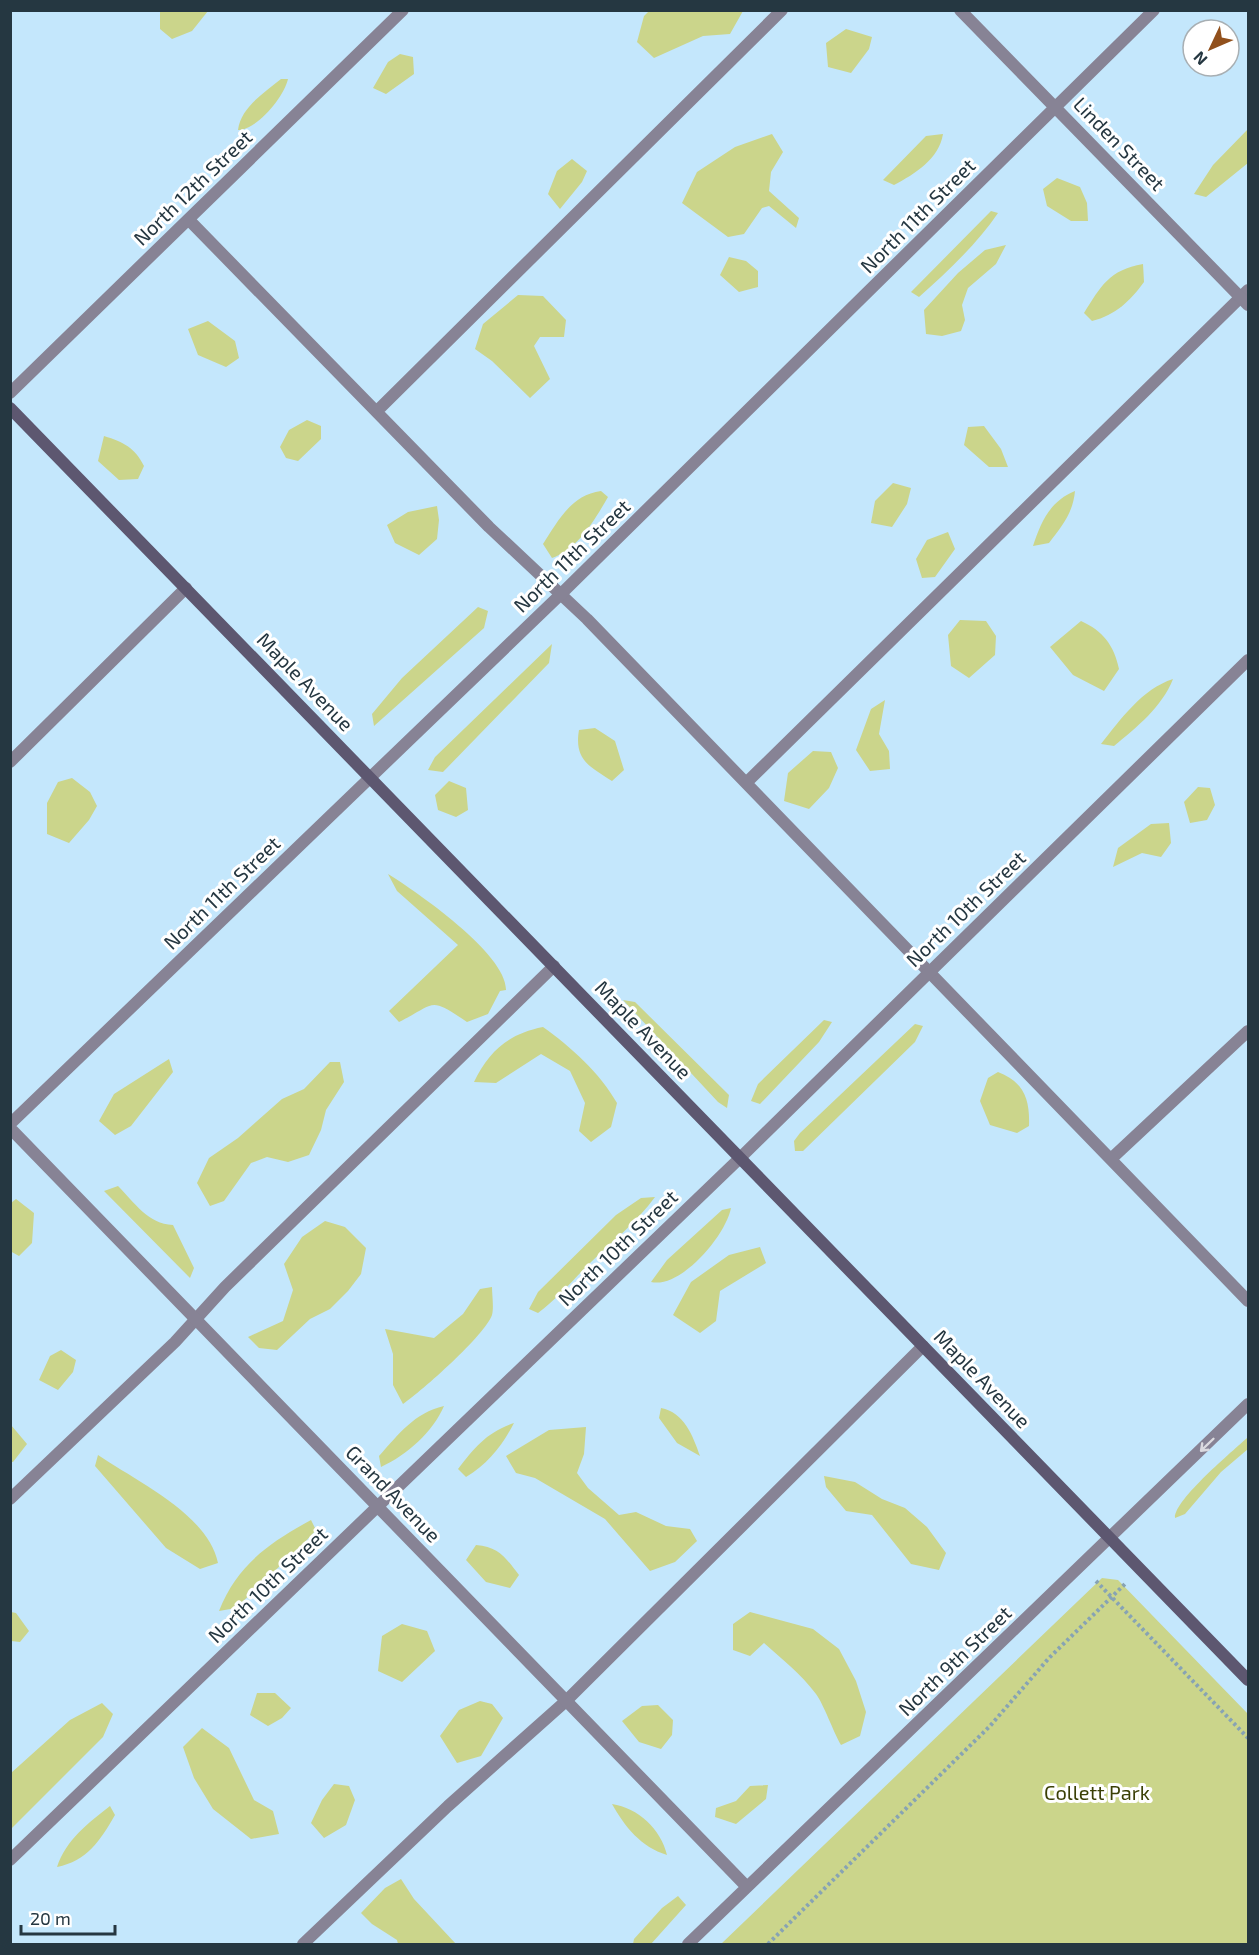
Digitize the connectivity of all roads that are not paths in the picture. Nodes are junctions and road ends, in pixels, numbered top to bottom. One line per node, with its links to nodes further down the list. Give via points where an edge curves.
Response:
1 (403, 10): 6 (street, North 12th Street)
2 (782, 10): 10 (street)
3 (960, 10): 5 (street, Linden Street)
4 (1154, 10): 5 (street, North 11th Street)
5 (1056, 108): 7 (street, Linden Street); 12 (street, North 11th Street)
6 (189, 220): 8 (street, North 12th Street); 10 (street)
7 (1246, 297): 16 (street)
8 (10, 393)
9 (10, 408): 11 (main road, Maple Avenue)
10 (376, 411): 12 (street)
11 (186, 588): 14 (street); 15 (main road, Maple Avenue)
12 (561, 595): 15 (street, North 11th Street); 16 (street)
13 (1248, 660): 18 (street, North 10th Street)
14 (10, 762)
15 (370, 778): 17 (main road, Maple Avenue); 20 (street, North 11th Street)
16 (746, 783): 18 (street)
17 (554, 966): 21 (main road, Maple Avenue); 24 (street)
18 (930, 971): 21 (street, North 10th Street); 22 (street)
19 (1248, 1031): 22 (street)
20 (10, 1126): 24 (street, Grand Avenue)
21 (740, 1158): 25 (main road, Maple Avenue); 28 (street, North 10th Street)
22 (1112, 1158): 23 (street)
23 (1248, 1301)
24 (196, 1319): 27 (street); 28 (street, Grand Avenue)
25 (923, 1346): 29 (main road, Maple Avenue); 31 (street)
26 (1248, 1404): 29 (street, North 9th Street, one-way to 29)
27 (10, 1498)
28 (378, 1507): 31 (street, Grand Avenue); 32 (street, North 10th Street)
29 (1111, 1539): 30 (main road, Maple Avenue); 33 (street, North 9th Street)
30 (1248, 1680)
31 (566, 1701): 33 (street, Grand Avenue); 34 (street)
32 (10, 1860)
33 (747, 1887): 35 (street, North 9th Street)
34 (303, 1944)
35 (688, 1944)

